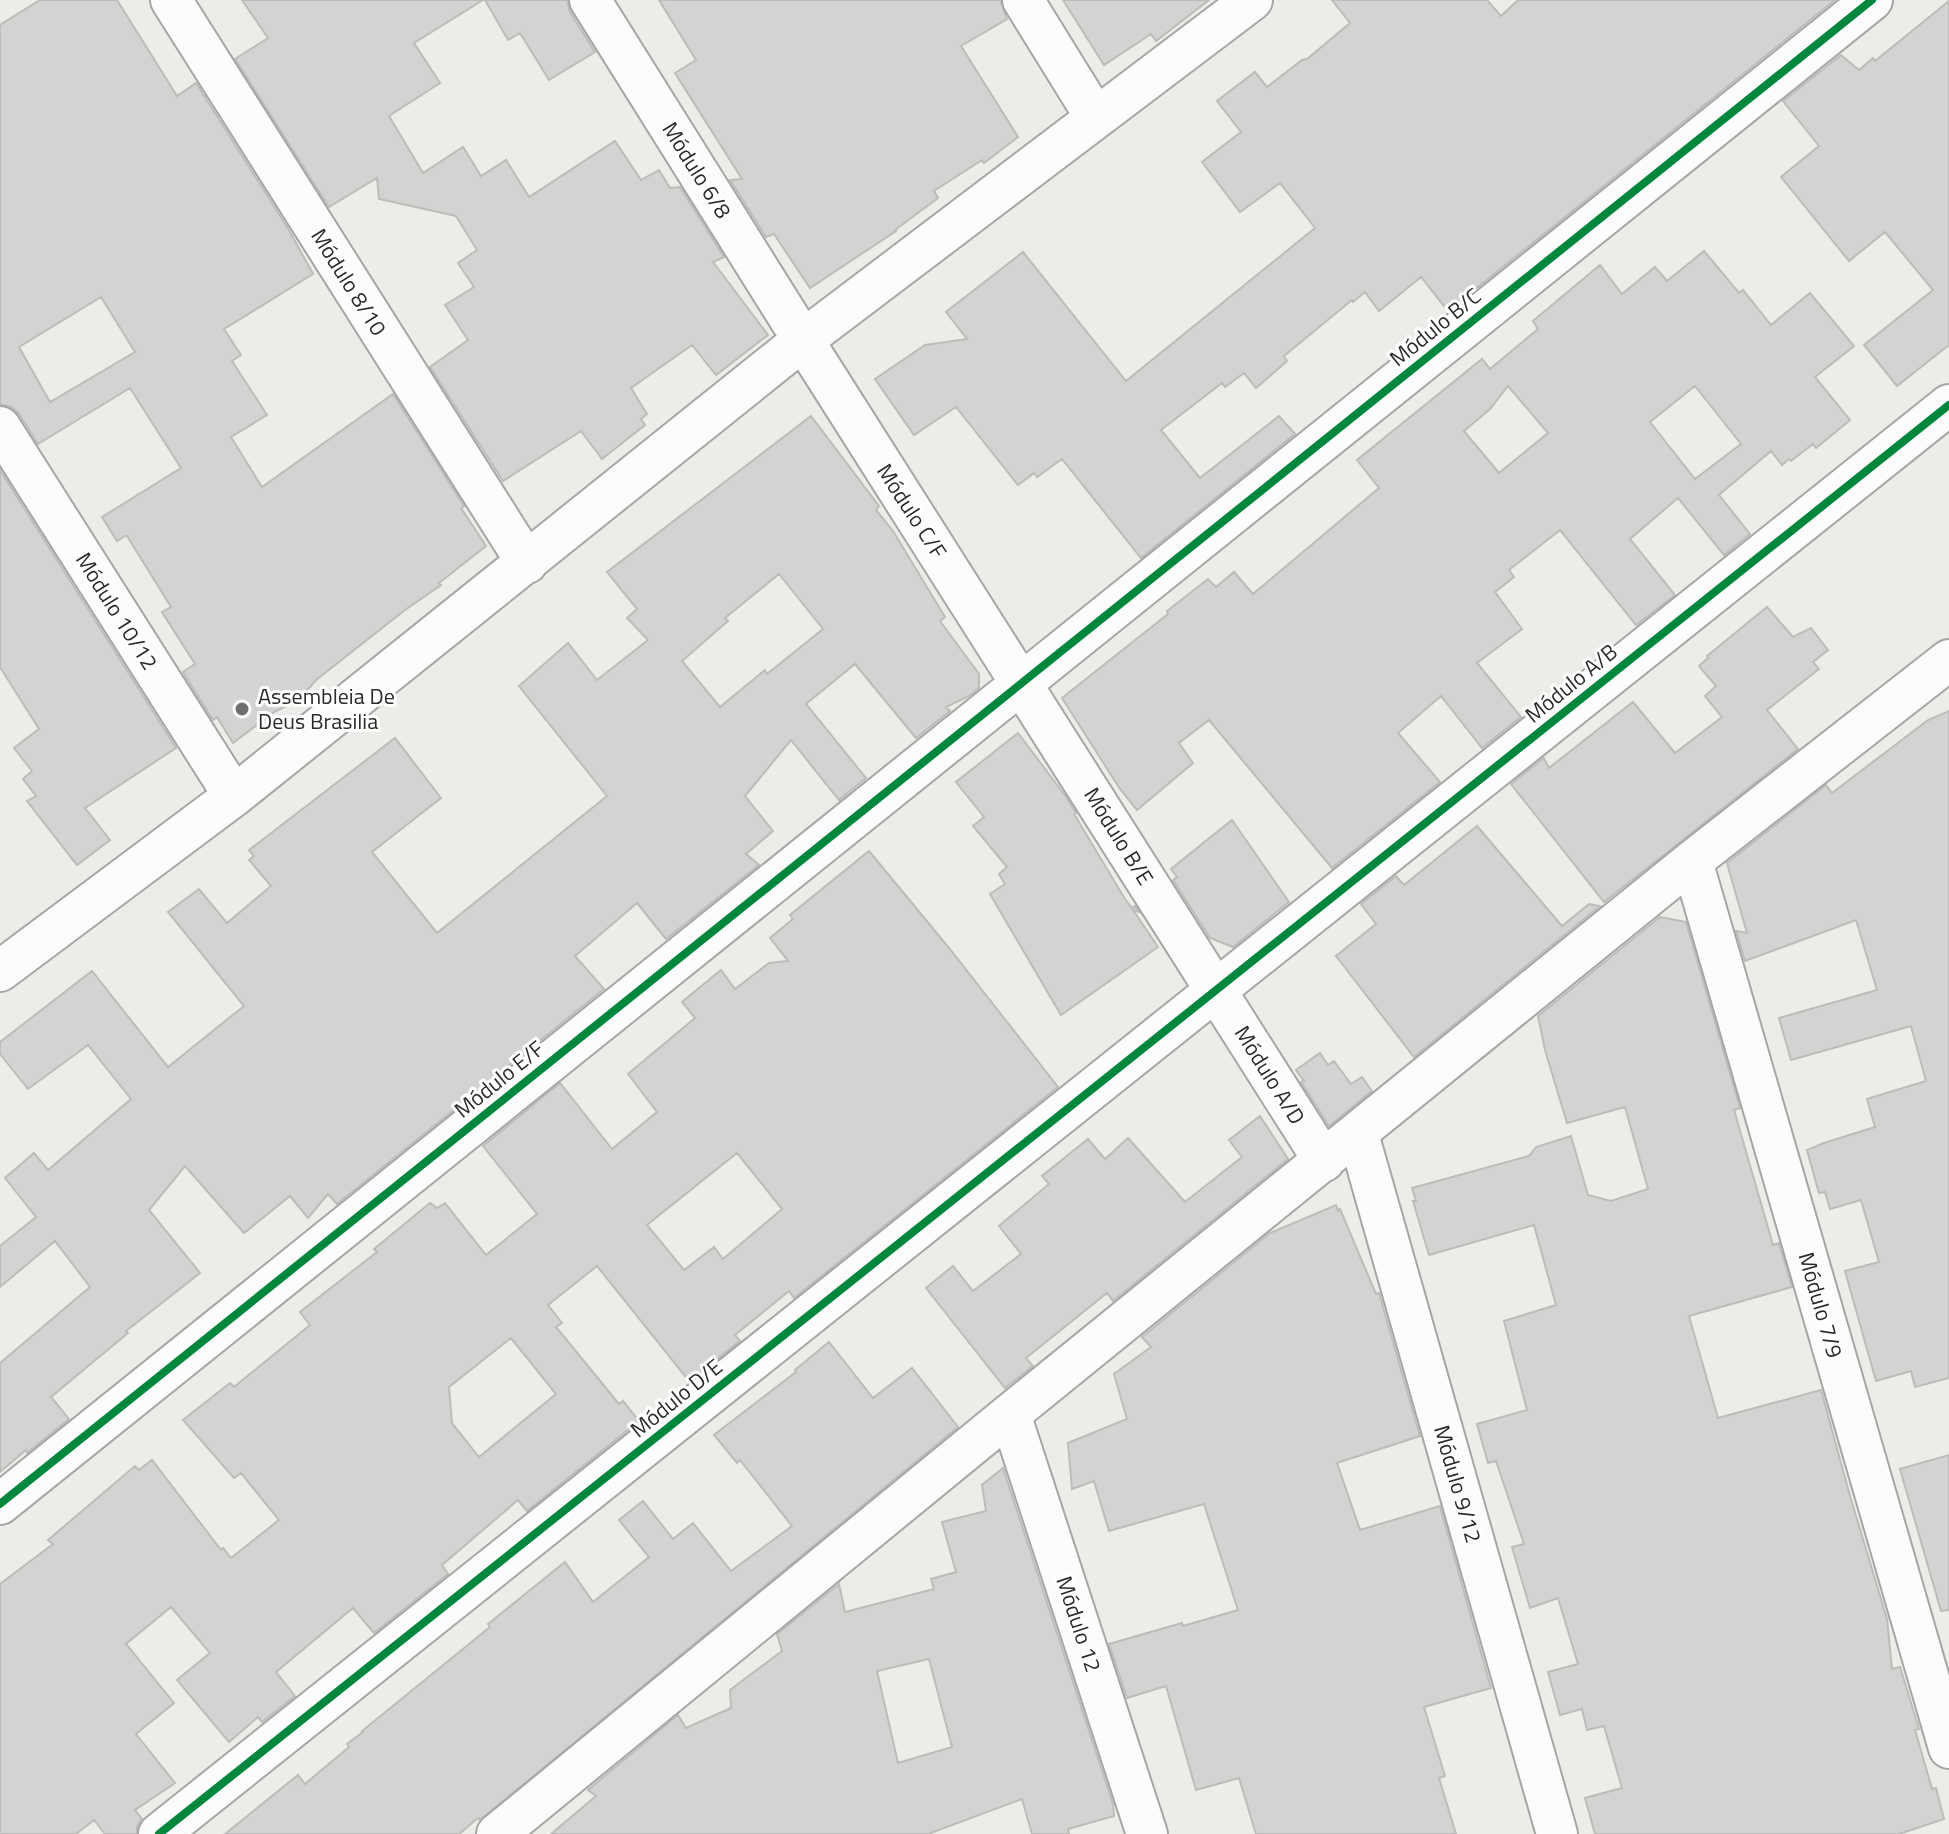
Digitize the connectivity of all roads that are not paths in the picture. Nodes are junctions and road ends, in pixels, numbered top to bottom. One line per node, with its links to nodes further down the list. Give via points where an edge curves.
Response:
1 (171, 0): 10 (street, Módulo 8/10)
2 (590, 0): 7 (street, Módulo 6/8)
3 (1023, 0): 6 (street)
4 (1252, 0): 6 (street)
5 (1872, 0): 12 (street, Módulo B/C)
6 (1096, 118): 7 (street)
7 (803, 340): 10 (street); 12 (street, Módulo C/F)
8 (1949, 405): 16 (street, Módulo A/B)
9 (0, 427): 13 (street, Módulo 10/12)
10 (527, 563): 13 (street)
11 (1949, 660): 14 (street)
12 (1021, 682): 16 (street, Módulo B/E); 20 (street, Módulo E/F)
13 (234, 796): 15 (street)
14 (1692, 861): 17 (street); 21 (street, Módulo 7/9)
15 (0, 971)
16 (1216, 990): 18 (street, Módulo A/D); 22 (street, Módulo D/E)
17 (1358, 1134): 18 (street); 25 (street, Módulo 9/12)
18 (1324, 1161): 19 (street)
19 (1010, 1414): 23 (street); 24 (street, Módulo 12)
20 (0, 1504)
21 (1949, 1748)
22 (159, 1834)
23 (497, 1834)
24 (1147, 1834)
25 (1557, 1834)

